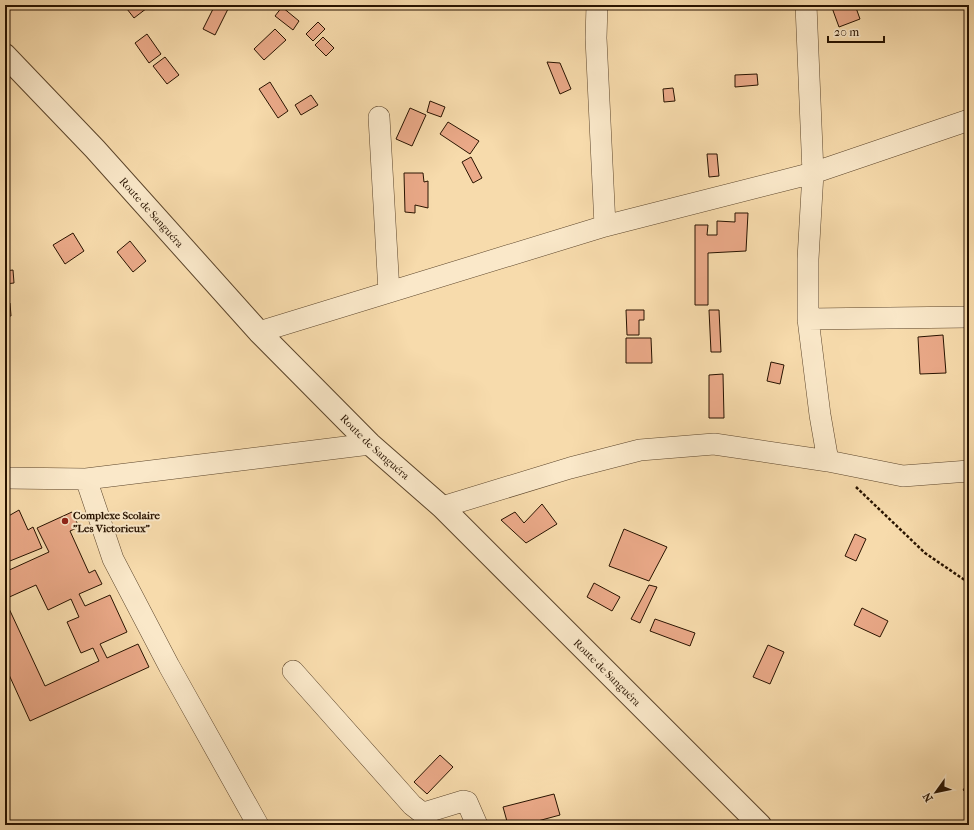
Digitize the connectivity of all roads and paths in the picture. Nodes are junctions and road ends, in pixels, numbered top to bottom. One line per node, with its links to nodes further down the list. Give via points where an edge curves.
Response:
1 (597, 5): 7 (street, via 596,38)
2 (806, 5): 6 (street)
3 (5, 55): 11 (street, Route de Sanguéra, via 95,150)
4 (380, 117): 8 (street)
5 (969, 120): 6 (street)
6 (813, 174): 7 (street); 10 (street, via 808,259)
7 (605, 226): 8 (street)
8 (389, 292): 11 (street)
9 (969, 317): 10 (street)
10 (808, 319): 13 (street)
11 (259, 332): 12 (street, Route de Sanguéra)
12 (370, 444): 16 (street); 18 (street, Route de Sanguéra)
13 (828, 461): 14 (street, via 903,476); 18 (street, via 714,444 640,450 570,468)
14 (969, 471)
15 (5, 478): 16 (street)
16 (86, 479): 21 (street, via 113,560)
17 (851, 482): 19 (path, via 925,552)
18 (442, 507): 23 (street, Route de Sanguéra)
19 (969, 583)
20 (293, 671): 22 (street, via 412,805 421,812 427,812 462,801 467,802)
21 (258, 825)
22 (477, 825)
23 (760, 825)

